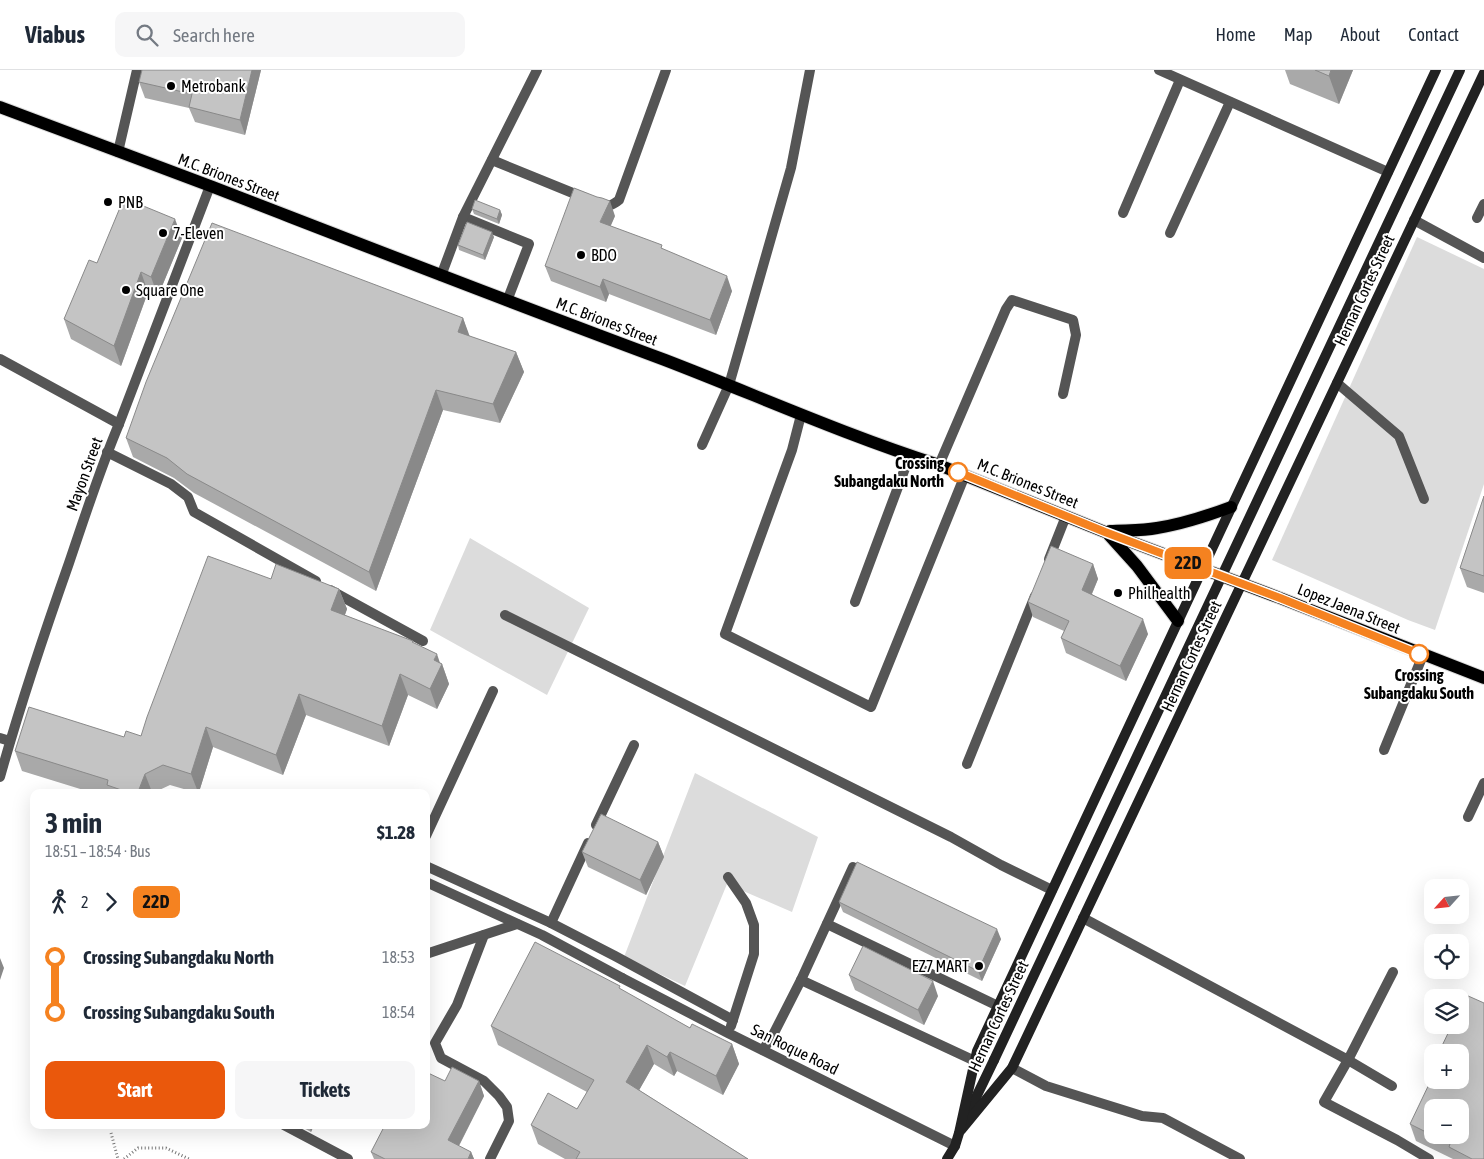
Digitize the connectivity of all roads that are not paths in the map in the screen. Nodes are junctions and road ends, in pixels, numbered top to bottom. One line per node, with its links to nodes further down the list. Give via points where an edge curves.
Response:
1 (137, 70): 12 (street)
2 (537, 70): 13 (street)
3 (666, 70): 13 (street, via 619,200 613,205 606,206)
4 (810, 70): 27 (street, via 791,168)
5 (1159, 70): 9 (street)
6 (1436, 70): 14 (main road, Hernan Cortes Street)
7 (1460, 70): 81 (main road, Hernan Cortes Street, bridge)
8 (1484, 73): 20 (main road, Hernan Cortes Street)
9 (1180, 80): 10 (street); 17 (street)
10 (1230, 102): 14 (street); 21 (street)
11 (0, 107): 12 (main road, M.C. Briones Street)
12 (118, 152): 15 (main road, M.C. Briones Street)
13 (492, 160): 18 (street)
14 (1388, 172): 37 (main road, Hernan Cortes Street)
15 (210, 186): 23 (main road, M.C. Briones Street); 30 (street, Mayon Street)
16 (1484, 204): 19 (street)
17 (1123, 213)
18 (463, 217): 23 (street); 24 (street, via 529,244)
19 (1477, 218)
20 (1414, 220): 22 (street); 26 (main road, Hernan Cortes Street)
21 (1170, 233)
22 (1484, 258)
23 (441, 276): 24 (main road, M.C. Briones Street)
24 (507, 301): 27 (main road, M.C. Briones Street)
25 (0, 359): 30 (street)
26 (1337, 383): 36 (street, via 1399,436); 42 (main road, Hernan Cortes Street)
27 (730, 385): 29 (main road, M.C. Briones Street); 31 (street)
28 (1063, 394): 34 (street, via 1076,335 1073,320 1012,300)
29 (801, 415): 33 (main road, M.C. Briones Street); 35 (street, via 792,450 725,634 871,707)
30 (119, 424): 32 (street, Mayon Street)
31 (702, 445)
32 (107, 452): 47 (street, via 171,484 188,497 194,512); 51 (street, Mayon Street)
33 (910, 456): 34 (main road, M.C. Briones Street); 44 (street)
34 (938, 464): 35 (main road, M.C. Briones Street)
35 (965, 475): 38 (main road, M.C. Briones Street)
36 (1424, 499)
37 (1231, 507): 39 (main road, via 1202,518 1155,529); 40 (main road, Hernan Cortes Street)
38 (1066, 516): 39 (main road, M.C. Briones Street); 41 (street)
39 (1105, 532): 40 (main road, M.C. Briones Street); 46 (main road, via 1138,566)
40 (1202, 569): 42 (main road, Lopez Jaena Street); 46 (main road, Hernan Cortes Street)
41 (1045, 570)
42 (1242, 583): 48 (main road, Lopez Jaena Street); 64 (main road, Hernan Cortes Street)
43 (1038, 588): 54 (street)
44 (855, 602)
45 (505, 616): 63 (street)
46 (1178, 621): 63 (main road, Hernan Cortes Street)
47 (424, 641)
48 (1423, 655): 49 (main road, Lopez Jaena Street); 53 (street)
49 (1484, 678)
50 (492, 691): 58 (street)
51 (5, 740): 55 (street, Mayon Street)
52 (634, 745): 66 (street)
53 (1384, 750)
54 (967, 764)
55 (0, 777)
56 (1484, 783): 57 (street)
57 (1468, 817)
58 (430, 827)
59 (854, 867): 67 (street)
60 (430, 868): 66 (street)
61 (728, 878): 73 (street, via 746,903 754,925 754,954)
62 (430, 884): 65 (street, San Roque Road)
63 (1052, 890): 72 (main road, Hernan Cortes Street)
64 (1083, 918): 76 (street); 78 (main road, Hernan Cortes Street)
65 (517, 924): 68 (street); 74 (street, San Roque Road)
66 (551, 924): 73 (street)
67 (827, 924): 71 (street); 72 (street)
68 (484, 935): 69 (street); 84 (street, via 457,1005 435,1043 441,1058 484,1081 507,1107 509,1121)
69 (430, 953)
70 (1393, 972): 76 (street)
71 (801, 980): 75 (street); 77 (street)
72 (998, 1006): 77 (main road, Hernan Cortes Street)
73 (733, 1020): 74 (street)
74 (728, 1033): 75 (street, San Roque Road)
75 (763, 1050): 82 (street, San Roque Road)
76 (1348, 1060): 79 (street); 87 (street, via 1324,1102)
77 (974, 1062): 81 (main road, Hernan Cortes Street)
78 (1012, 1068): 81 (main road, Hernan Cortes Street); 86 (street, via 1046,1086 1142,1116 1164,1118)
79 (1392, 1086)
80 (292, 1129): 83 (street)
81 (959, 1133): 82 (main road, Hernan Cortes Street)
82 (955, 1146): 85 (main road, Hernan Cortes Street)
83 (348, 1159)
84 (490, 1159)
85 (947, 1159)
86 (1240, 1159)
87 (1430, 1159)

